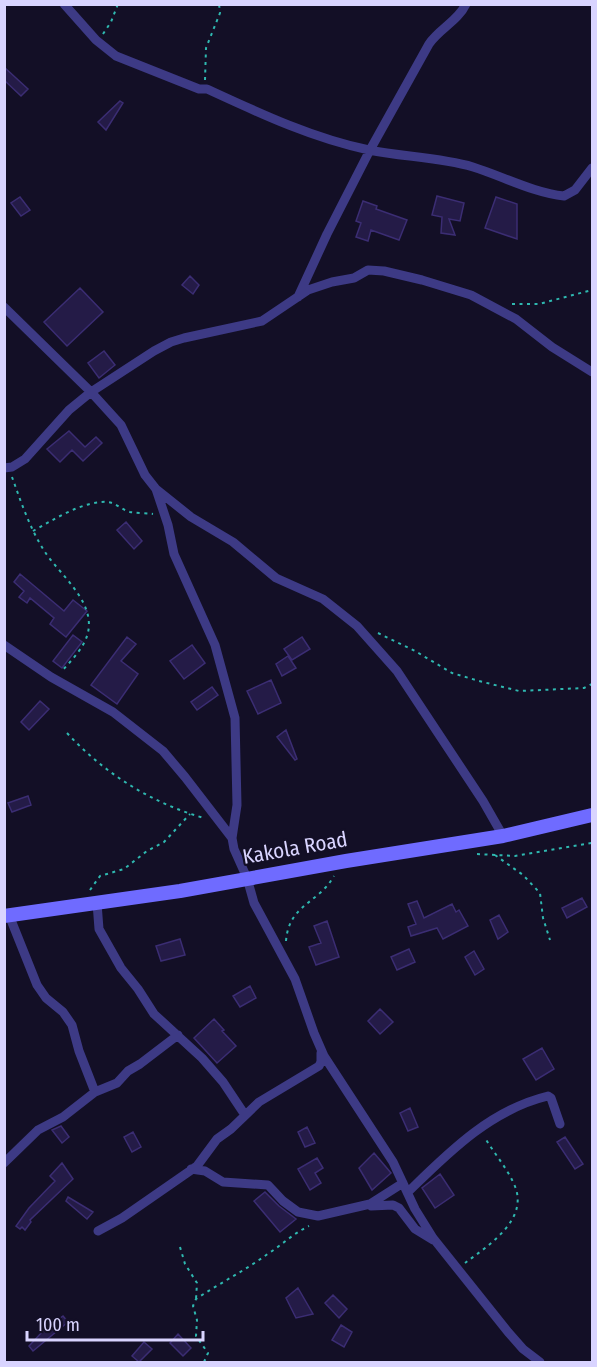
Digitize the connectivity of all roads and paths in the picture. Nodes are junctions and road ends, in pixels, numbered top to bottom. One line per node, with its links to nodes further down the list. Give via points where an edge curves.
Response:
1 (64, 4): 5 (street)
2 (118, 4): 5 (path, via 111,22)
3 (219, 4): 6 (path, via 220,13 206,48)
4 (466, 4): 7 (street, via 434,37)
5 (96, 40): 6 (street, via 120,58)
6 (207, 89): 7 (street, via 296,128)
7 (370, 150): 8 (street, via 471,167 564,196 575,190); 10 (street)
8 (592, 168)
9 (592, 290): 11 (path, via 539,304)
10 (298, 297): 13 (street, via 368,270 422,280 471,295 516,319); 14 (street, via 262,321 171,342)
11 (503, 302)
12 (4, 307): 14 (street)
13 (592, 372)
14 (91, 392): 15 (street, via 69,410 25,459); 16 (street, via 121,425)
15 (8, 471): 18 (path)
16 (156, 489): 17 (street); 27 (street, via 191,517 233,542 276,578 322,599 357,626 403,678)
17 (166, 516): 18 (path, via 128,511 106,501 70,511); 28 (street, via 174,554 215,645 235,718 237,805)
18 (33, 531): 21 (path, via 87,611 85,641)
19 (372, 630): 22 (path, via 452,673 519,691 584,688)
20 (4, 645): 21 (street)
21 (55, 679): 26 (street, via 113,712 162,751)
22 (592, 684)
23 (67, 733): 24 (path, via 97,762 140,793)
24 (190, 814): 26 (path); 35 (path, via 164,842 124,869 100,876)
25 (592, 815): 27 (main road, Kakola Road)
26 (221, 823): 28 (street)
27 (503, 836): 32 (main road, Kakola Road)
28 (232, 838): 33 (street)
29 (592, 843): 31 (path, via 515,856)
30 (468, 853): 31 (path)
31 (495, 855): 37 (path, via 540,893)
32 (349, 860): 33 (main road, Kakola Road); 38 (path, via 290,922)
33 (247, 878): 34 (main road, Kakola Road); 38 (street, via 254,903)
34 (97, 903): 35 (main road, Kakola Road); 39 (street, via 99,929 112,955 154,1014)
35 (80, 905): 36 (main road, Kakola Road)
36 (7, 915): 41 (street, via 37,985 72,1025)
37 (550, 940)
38 (285, 959): 40 (street)
39 (178, 1035): 41 (street, via 117,1083); 42 (street, via 223,1082)
40 (320, 1047): 42 (street, via 319,1066 259,1102); 47 (street)
41 (94, 1092): 45 (street, via 63,1117 38,1130)
42 (245, 1115): 46 (street)
43 (560, 1124): 44 (street, via 548,1096 526,1103)
44 (479, 1129): 48 (street, via 440,1159); 54 (path, via 514,1182 518,1195 516,1212 504,1233)
45 (4, 1163)
46 (190, 1169): 49 (street, via 205,1171 223,1182 268,1185 304,1215 318,1216); 51 (street)
47 (403, 1183): 48 (street); 49 (street)
48 (408, 1192): 52 (street)
49 (363, 1206): 52 (street, via 393,1205 415,1229)
50 (312, 1224): 55 (path)
51 (98, 1231)
52 (437, 1242): 54 (street)
53 (180, 1247): 55 (path, via 197,1283)
54 (458, 1269): 57 (street, via 523,1349)
55 (196, 1299): 56 (path, via 196,1336 208,1353)
56 (204, 1362)
57 (540, 1362)

